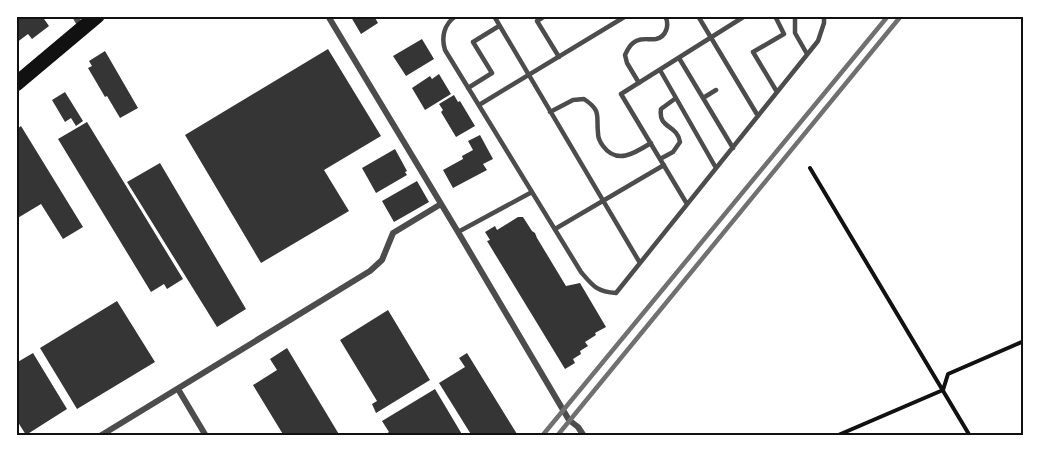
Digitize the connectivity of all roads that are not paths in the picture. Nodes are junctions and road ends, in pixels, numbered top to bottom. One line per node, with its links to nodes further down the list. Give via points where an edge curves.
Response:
1 (97, 16): 13 (highway)
2 (328, 16): 38 (street)
3 (456, 16): 23 (lane, via 442,42)
4 (494, 16): 14 (lane)
5 (545, 16): 17 (lane, via 537,21)
6 (626, 16): 17 (lane)
7 (665, 16): 21 (lane, via 667,30 661,37 632,44 625,55)
8 (699, 16): 15 (lane)
9 (746, 16): 15 (lane)
10 (775, 16): 25 (lane, via 784,34 753,52)
11 (795, 16): 16 (lane, via 795,33)
12 (824, 16): 16 (lane, via 818,41)
13 (79, 23): 22 (highway)
14 (499, 26): 20 (lane); 23 (lane, via 473,42 492,74)
15 (711, 38): 18 (lane); 30 (lane)
16 (807, 54): 25 (lane)
17 (559, 57): 20 (lane)
18 (679, 58): 19 (lane); 27 (lane)
19 (660, 70): 21 (lane); 26 (lane)
20 (529, 75): 28 (lane); 29 (lane)
21 (639, 83): 31 (lane, via 621,94)
22 (16, 84)
23 (468, 88): 28 (lane)
24 (716, 90): 27 (lane)
25 (777, 92): 30 (lane)
26 (676, 98): 33 (lane, via 661,109 660,115 680,142); 35 (lane)
27 (703, 98): 32 (lane)
28 (479, 105): 36 (lane)
29 (550, 112): 31 (lane, via 584,99 598,115 599,140 608,152 624,156); 37 (lane)
30 (758, 116): 32 (lane)
31 (651, 143): 33 (lane)
32 (733, 148): 35 (lane)
33 (660, 159): 34 (lane)
34 (664, 165): 37 (lane); 39 (lane)
35 (716, 168): 39 (lane)
36 (532, 192): 40 (lane); 41 (lane)
37 (603, 201): 40 (lane); 42 (lane)
38 (441, 204): 41 (street); 43 (street, via 393,233 382,260 370,271)
39 (687, 204): 42 (lane)
40 (555, 229): 42 (lane, via 581,272 603,292 616,293)
41 (459, 232): 46 (street, via 569,420)
42 (640, 263)
43 (178, 389): 44 (street); 45 (street)
44 (100, 435)
45 (206, 435)
46 (584, 435)

